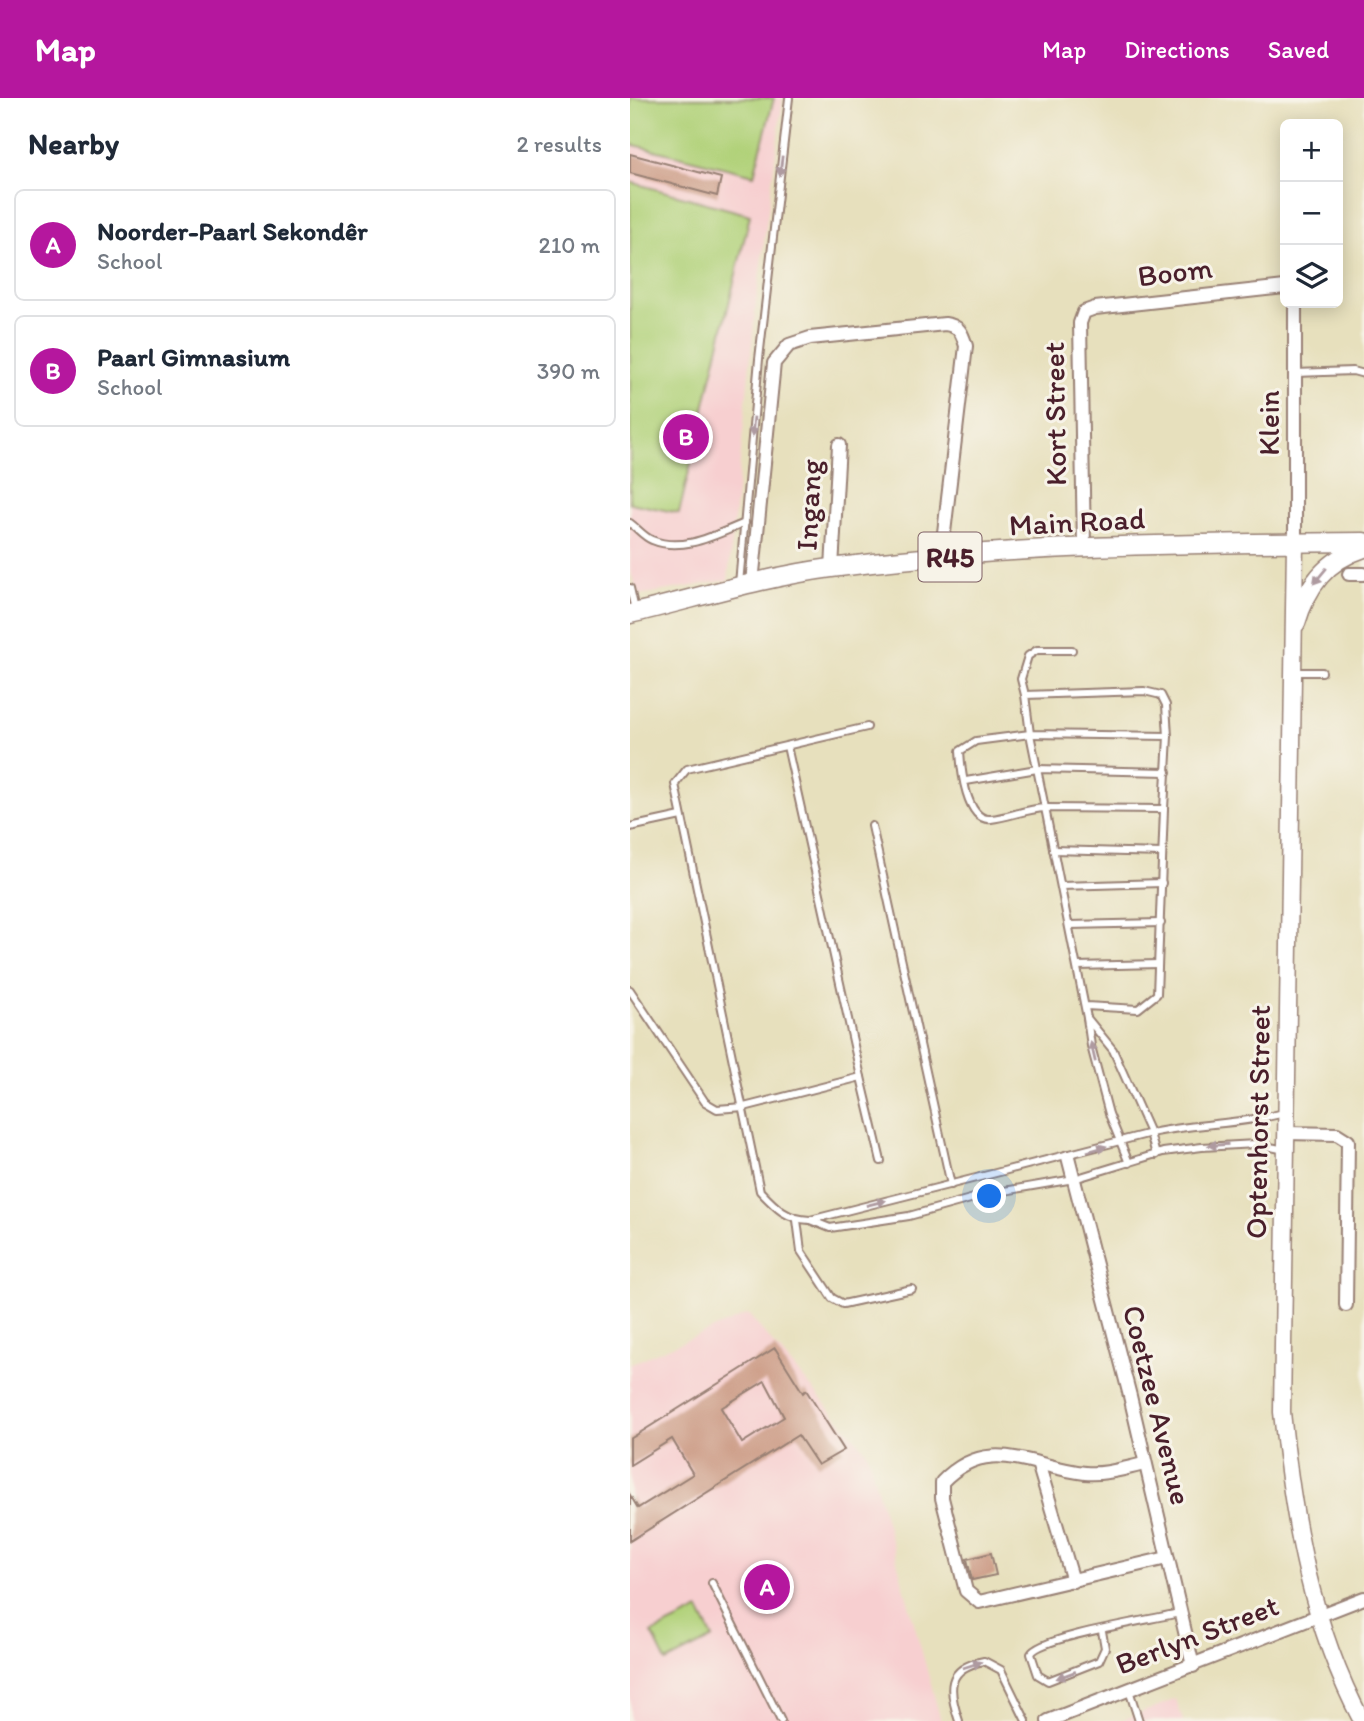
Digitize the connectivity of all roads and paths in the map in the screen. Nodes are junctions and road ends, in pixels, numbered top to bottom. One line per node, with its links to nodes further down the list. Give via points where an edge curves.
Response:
1 (789, 98): 9 (lane, one-way to 9)
2 (1280, 287): 4 (street, Boom, via 1095,308 1084,312)
3 (1295, 308): 5 (street, Klein)
4 (1080, 323): 12 (street, Kort Street)
5 (1295, 373): 6 (lane); 11 (street, Klein)
6 (1364, 374)
7 (839, 445): 15 (street, Ingang)
8 (630, 523): 9 (lane, via 652,540 672,544 696,542)
9 (745, 523): 18 (lane)
10 (1364, 542): 11 (main road, Main Road / R45)
11 (1295, 543): 12 (main road, Main Road / R45); 21 (main road, Optenhorst Street)
12 (1084, 546): 14 (main road, Main Road / R45)
13 (1364, 548): 21 (main road, one-way to 21, via 1326,568 1306,595)
14 (941, 558): 15 (main road, Main Road / R45); 18 (street, via 966,346 959,329 945,324 810,338 782,349 773,373)
15 (832, 568): 18 (main road, Main Road / R45)
16 (1349, 574): 17 (street)
17 (1364, 574)
18 (746, 585): 20 (main road, Main Road / R45)
19 (630, 588): 20 (lane)
20 (633, 613)
21 (1296, 623): 23 (main road, Optenhorst Street)
22 (1072, 650): 25 (lane, via 1037,650 1028,656 1021,679)
23 (1295, 672): 24 (lane); 51 (main road, Optenhorst Street)
24 (1322, 672)
25 (1025, 695): 27 (lane); 28 (lane, via 1160,695 1166,705)
26 (867, 727): 29 (lane)
27 (1030, 734): 28 (lane); 30 (lane); 32 (lane, via 996,736 964,746 960,751)
28 (1168, 736): 31 (lane)
29 (787, 746): 35 (lane, via 681,772 675,783); 49 (lane)
30 (1037, 769): 31 (lane); 32 (lane); 33 (lane)
31 (1167, 772): 34 (lane)
32 (966, 781): 33 (lane, via 968,804 989,820)
33 (1045, 808): 34 (lane); 38 (lane)
34 (1164, 809): 39 (lane)
35 (681, 816): 36 (lane); 50 (lane)
36 (630, 827)
37 (872, 827): 61 (lane)
38 (1054, 850): 39 (lane); 41 (lane)
39 (1162, 853): 40 (lane)
40 (1162, 883): 41 (lane); 42 (lane)
41 (1061, 887): 43 (lane)
42 (1161, 923): 43 (lane); 44 (lane)
43 (1069, 925): 45 (lane)
44 (1158, 964): 45 (lane); 47 (lane, via 1157,995 1152,1002 1139,1009)
45 (1077, 966): 47 (lane)
46 (630, 990): 50 (lane, via 705,1102 717,1109)
47 (1086, 1006): 48 (lane)
48 (1087, 1017): 52 (lane, via 1113,1050); 54 (lane, one-way to 48, via 1109,1114)
49 (861, 1077): 50 (lane); 58 (lane)
50 (744, 1107): 62 (lane, via 760,1191 781,1213)
51 (1286, 1113): 52 (lane, via 1252,1122); 53 (main road, Optenhorst Street)
52 (1150, 1133): 54 (lane); 56 (lane)
53 (1285, 1133): 55 (main road, Optenhorst Street); 65 (street, via 1337,1135 1348,1140)
54 (1122, 1141): 57 (lane, one-way to 54); 59 (lane)
55 (1286, 1150): 56 (lane, one-way to 56, via 1223,1144); 73 (main road, Optenhorst Street, via 1282,1412 1301,1548)
56 (1156, 1155): 59 (lane)
57 (1068, 1157): 60 (street, Coetzee Avenue); 61 (lane)
58 (881, 1161)
59 (1129, 1163): 60 (lane)
60 (1074, 1180): 63 (lane, via 992,1193 873,1223 830,1228); 67 (street, Coetzee Avenue)
61 (951, 1185): 63 (lane, one-way to 61)
62 (797, 1220): 63 (lane); 64 (lane, via 801,1251 832,1298 843,1304)
63 (810, 1220)
64 (912, 1289)
65 (1346, 1305)
66 (1038, 1464): 67 (street, via 1096,1473); 69 (street); 69 (street, via 991,1454 942,1482 966,1591 974,1600 986,1602)
67 (1144, 1464): 68 (street, Coetzee Avenue)
68 (1167, 1558): 69 (street); 72 (street, Coetzee Avenue)
69 (1073, 1581)
70 (712, 1583): 78 (lane)
71 (1364, 1598): 73 (street, Berlyn Street)
72 (1179, 1613): 74 (lane); 75 (street, Coetzee Avenue)
73 (1319, 1615): 75 (street, Berlyn Street); 77 (main road, Optenhorst Street)
74 (1102, 1631): 74 (lane, one-way to 74, via 1105,1648 1099,1661 1048,1681 1038,1675 1031,1654 1036,1646)
75 (1193, 1666): 76 (street, Berlyn Street)
76 (1129, 1690): 81 (street, Berlyn Street); 82 (lane)
77 (1347, 1693): 83 (main road, Optenhorst Street); 84 (main road, Optenhorst Street)
78 (781, 1721)
79 (959, 1721): 80 (lane, one-way to 80, via 953,1678 960,1669 984,1661 1001,1670)
80 (1026, 1721)
81 (1048, 1721)
82 (1139, 1721)
83 (1353, 1721)
84 (1362, 1721)

